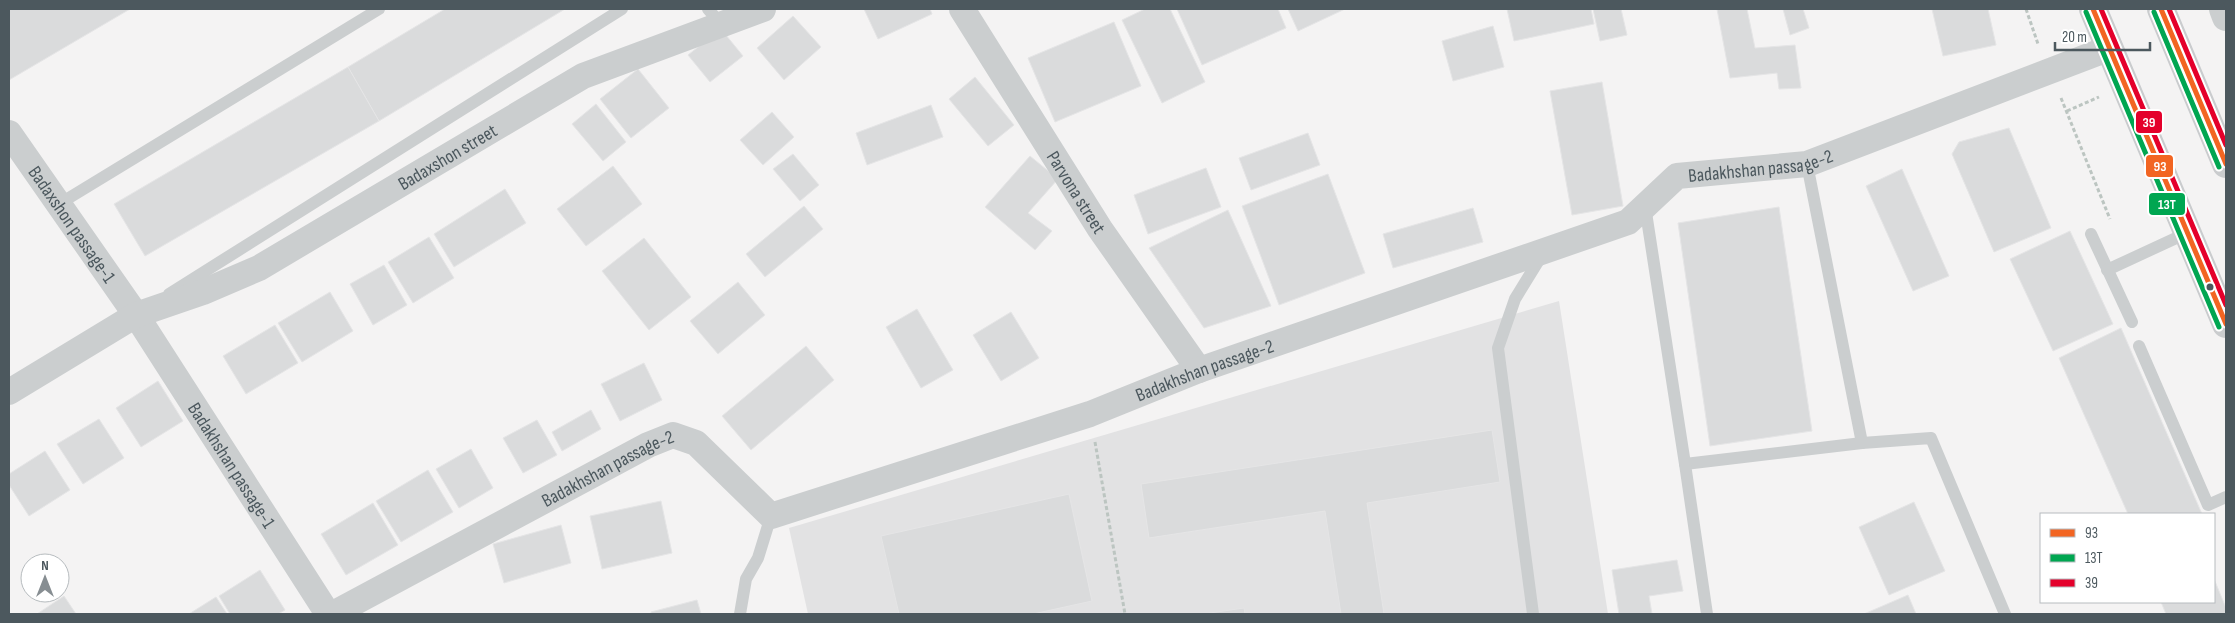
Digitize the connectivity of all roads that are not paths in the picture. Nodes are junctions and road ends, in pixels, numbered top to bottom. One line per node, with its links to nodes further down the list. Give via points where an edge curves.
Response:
1 (379, 9): 14 (lane)
2 (622, 9): 20 (lane)
3 (763, 9): 8 (street, Badaxshon street)
4 (962, 9): 24 (street, Parvona street, via 1100,229)
5 (2093, 9): 10 (main road)
6 (2161, 9): 13 (main road)
7 (2223, 9): 9 (street)
8 (715, 16): 20 (street, Badaxshon street, via 583,76 259,268)
9 (2226, 18)
10 (2110, 48): 12 (street, Badakhshan passage-2); 16 (main road)
11 (9, 133): 14 (street, Badaxshon passage-1)
12 (1807, 164): 15 (street, Badakhshan passage-2, via 1677,176); 26 (lane)
13 (2226, 164)
14 (59, 204): 20 (street, Badaxshon passage-1)
15 (1645, 206): 18 (street, Badakhshan passage-2, via 1628,222); 27 (lane)
16 (2187, 233): 19 (lane); 22 (main road)
17 (2091, 234): 19 (lane)
18 (1544, 251): 24 (street, Badakhshan passage-2); 33 (lane, via 1515,299 1498,348)
19 (2107, 270): 21 (lane)
20 (136, 315): 25 (street, Badaxshon street); 30 (street, Badakhshan passage-1)
21 (2132, 322)
22 (2226, 324)
23 (2139, 346): 28 (lane, via 2208,505)
24 (1199, 370): 29 (street, Badakhshan passage-2, via 1090,414)
25 (9, 392)
26 (1862, 443): 27 (lane); 35 (lane, via 1931,438)
27 (1685, 464): 34 (lane)
28 (2226, 497)
29 (771, 516): 31 (street, Badakhshan passage-2, via 696,443 672,435); 32 (lane, via 758,558 746,579)
30 (328, 614)
31 (333, 614)
32 (740, 614)
33 (1533, 614)
34 (1707, 614)
35 (2005, 614)

